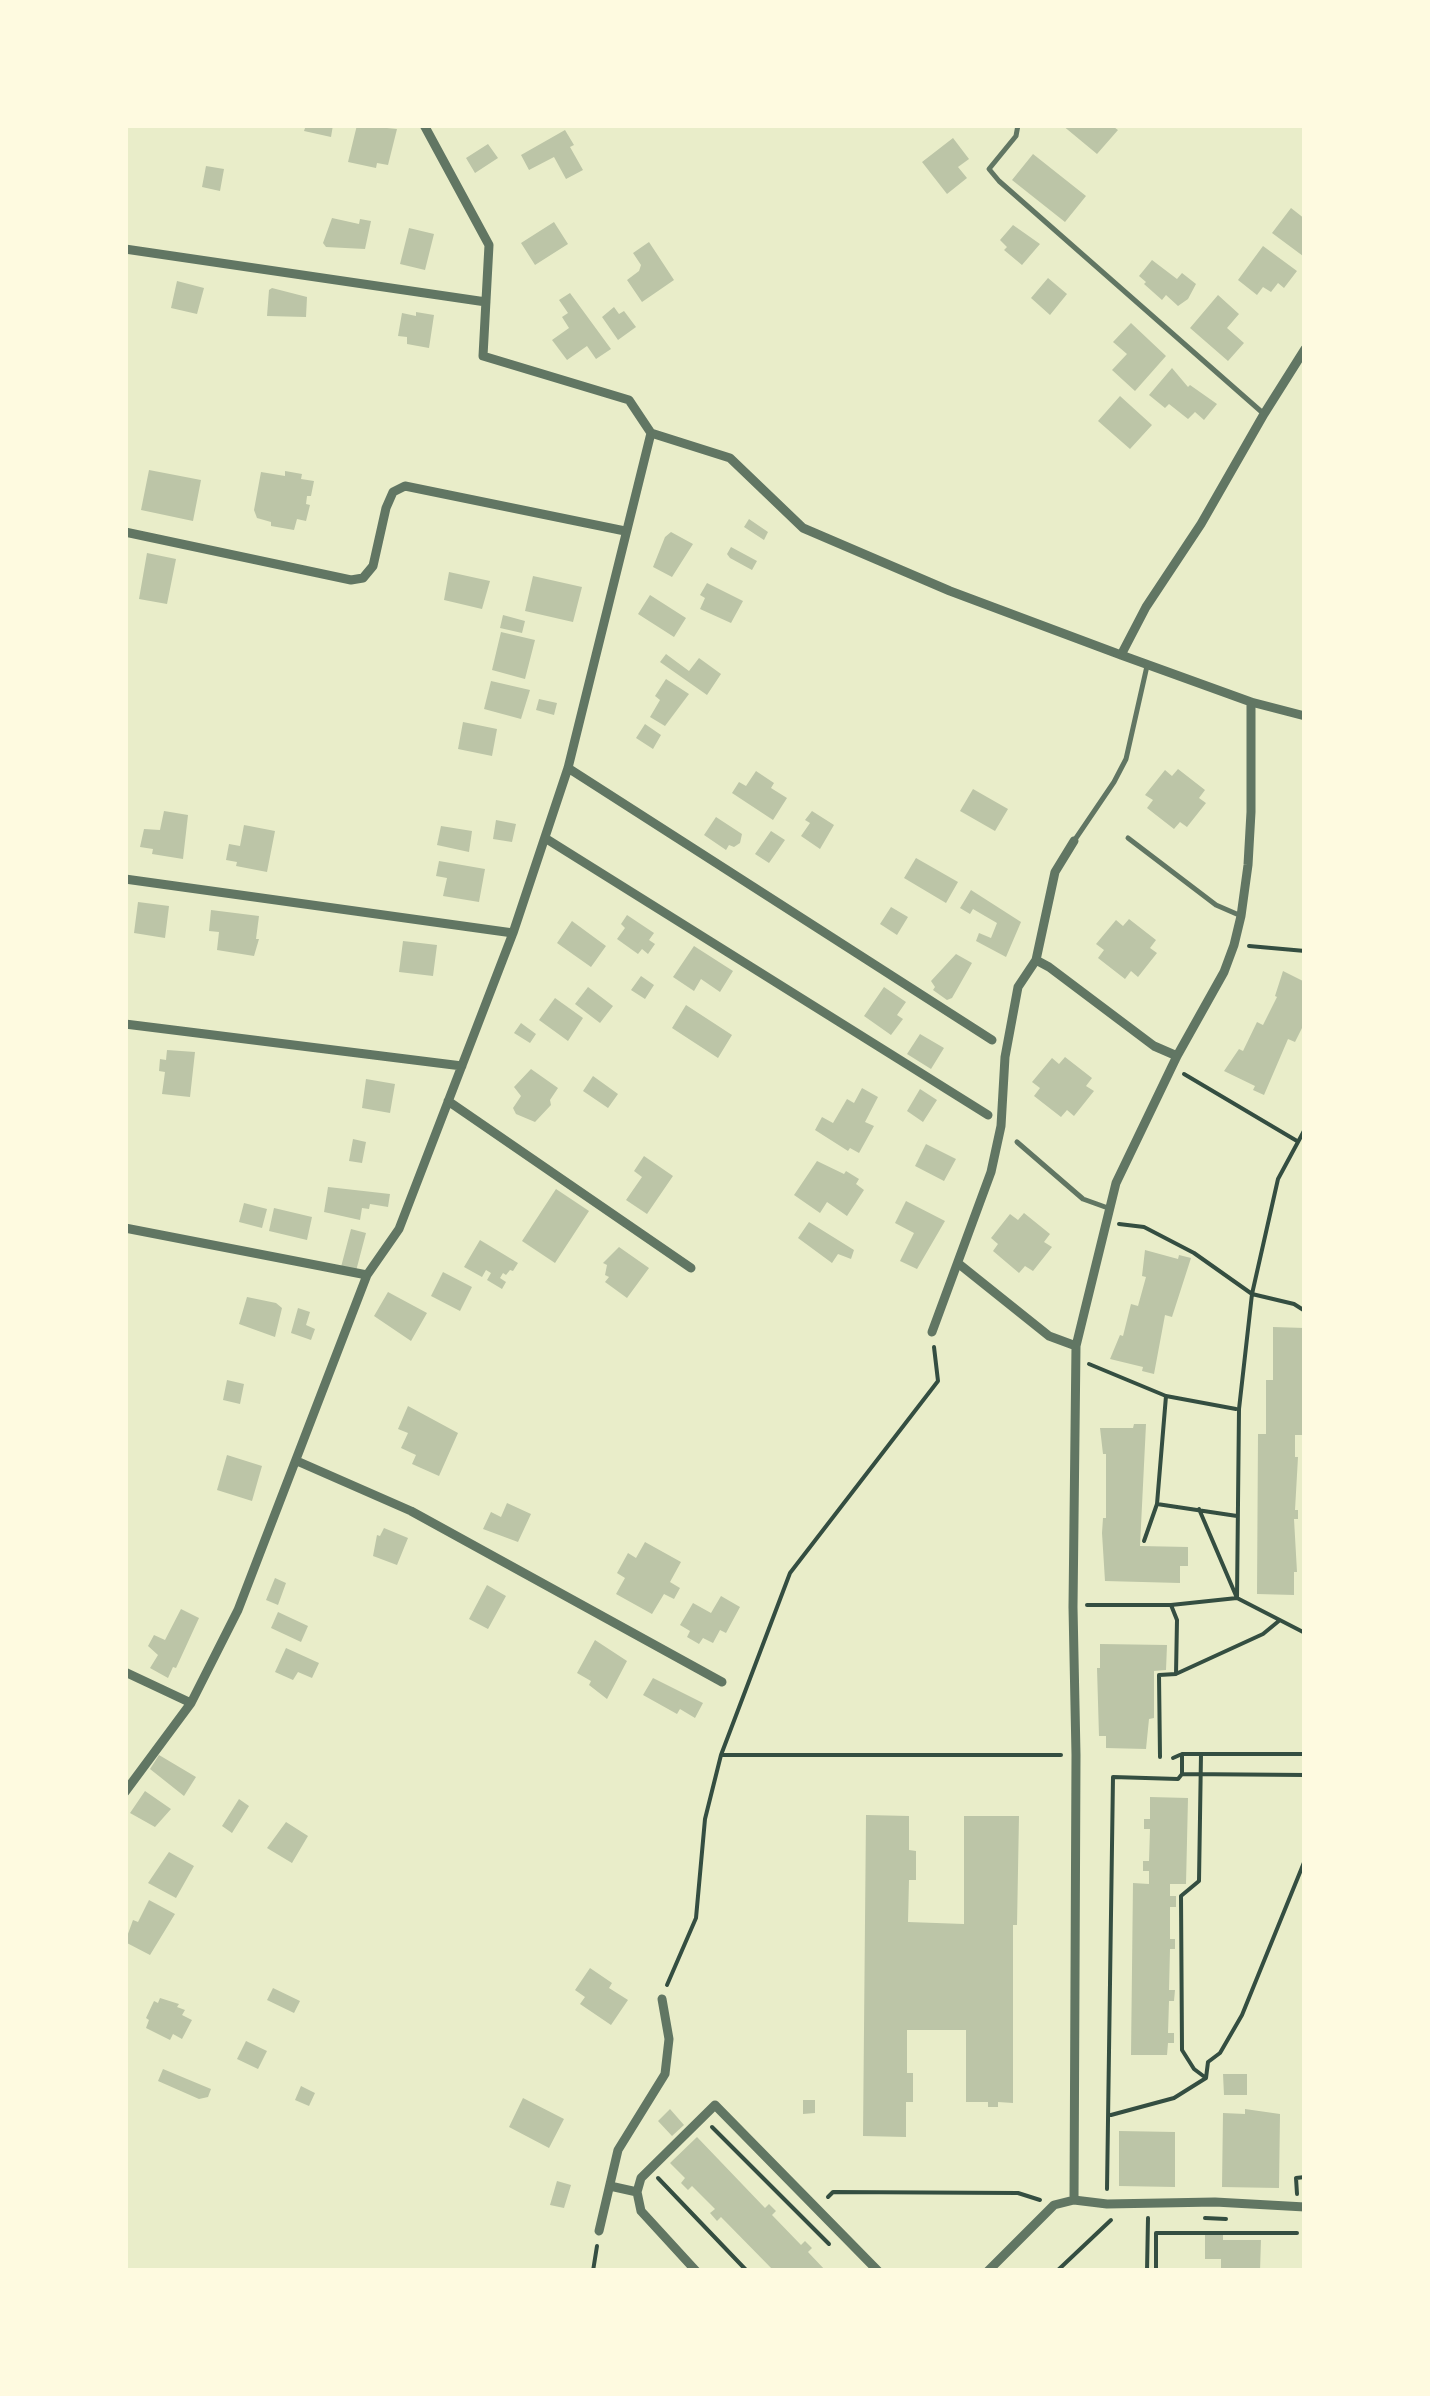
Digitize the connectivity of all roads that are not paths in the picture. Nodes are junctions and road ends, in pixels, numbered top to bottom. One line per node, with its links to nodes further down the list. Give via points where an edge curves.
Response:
1 (424, 125): 4 (street, via 489,245)
2 (1018, 125): 6 (lane, via 990,169 998,181)
3 (125, 248): 4 (street)
4 (486, 302): 7 (street, via 483,356 629,400)
5 (1305, 349): 6 (street)
6 (1264, 414): 10 (street)
7 (651, 433): 8 (street); 10 (street, via 730,458 803,528)
8 (624, 530): 9 (street, via 405,486 393,492 386,508 373,566 351,580); 14 (street)
9 (125, 532)
10 (1121, 655): 11 (street)
11 (1147, 664): 12 (street); 17 (lane, via 1126,759)
12 (1250, 702): 13 (street); 19 (street, via 1251,812)
13 (1305, 716)
14 (568, 768): 15 (street); 23 (street)
15 (545, 838): 20 (street); 27 (street)
16 (1128, 838): 19 (lane, via 1216,905)
17 (1074, 841): 21 (street, via 1055,872)
18 (125, 879): 20 (street)
19 (1242, 916): 24 (street, via 1205,1009)
20 (512, 933): 25 (street)
21 (1036, 960): 24 (street); 31 (street, via 1011,1014 1002,1126)
22 (125, 1024): 25 (street)
23 (992, 1040)
24 (1177, 1056): 29 (street)
25 (462, 1066): 26 (street)
26 (448, 1101): 32 (street); 33 (street, via 399,1229)
27 (988, 1115)
28 (1017, 1142): 29 (lane, via 1083,1199)
29 (1108, 1208): 35 (street)
30 (125, 1228): 33 (street)
31 (959, 1264): 34 (street); 35 (street, via 1049,1336)
32 (691, 1268)
33 (367, 1275): 36 (street)
34 (932, 1332)
35 (1076, 1346): 44 (street)
36 (296, 1461): 38 (street, via 410,1511); 39 (street, via 238,1610)
37 (125, 1672): 39 (street)
38 (722, 1682)
39 (192, 1703): 40 (street)
40 (125, 1792)
41 (662, 1999): 42 (street, via 665,2074 618,2150)
42 (610, 2186): 43 (street); 46 (street)
43 (637, 2192): 47 (street, via 640,2211); 48 (street, via 641,2178 715,2105)
44 (1074, 2200): 45 (street); 49 (street, via 1054,2205)
45 (1301, 2206)
46 (599, 2231)
47 (696, 2271)
48 (878, 2271)
49 (988, 2271)

